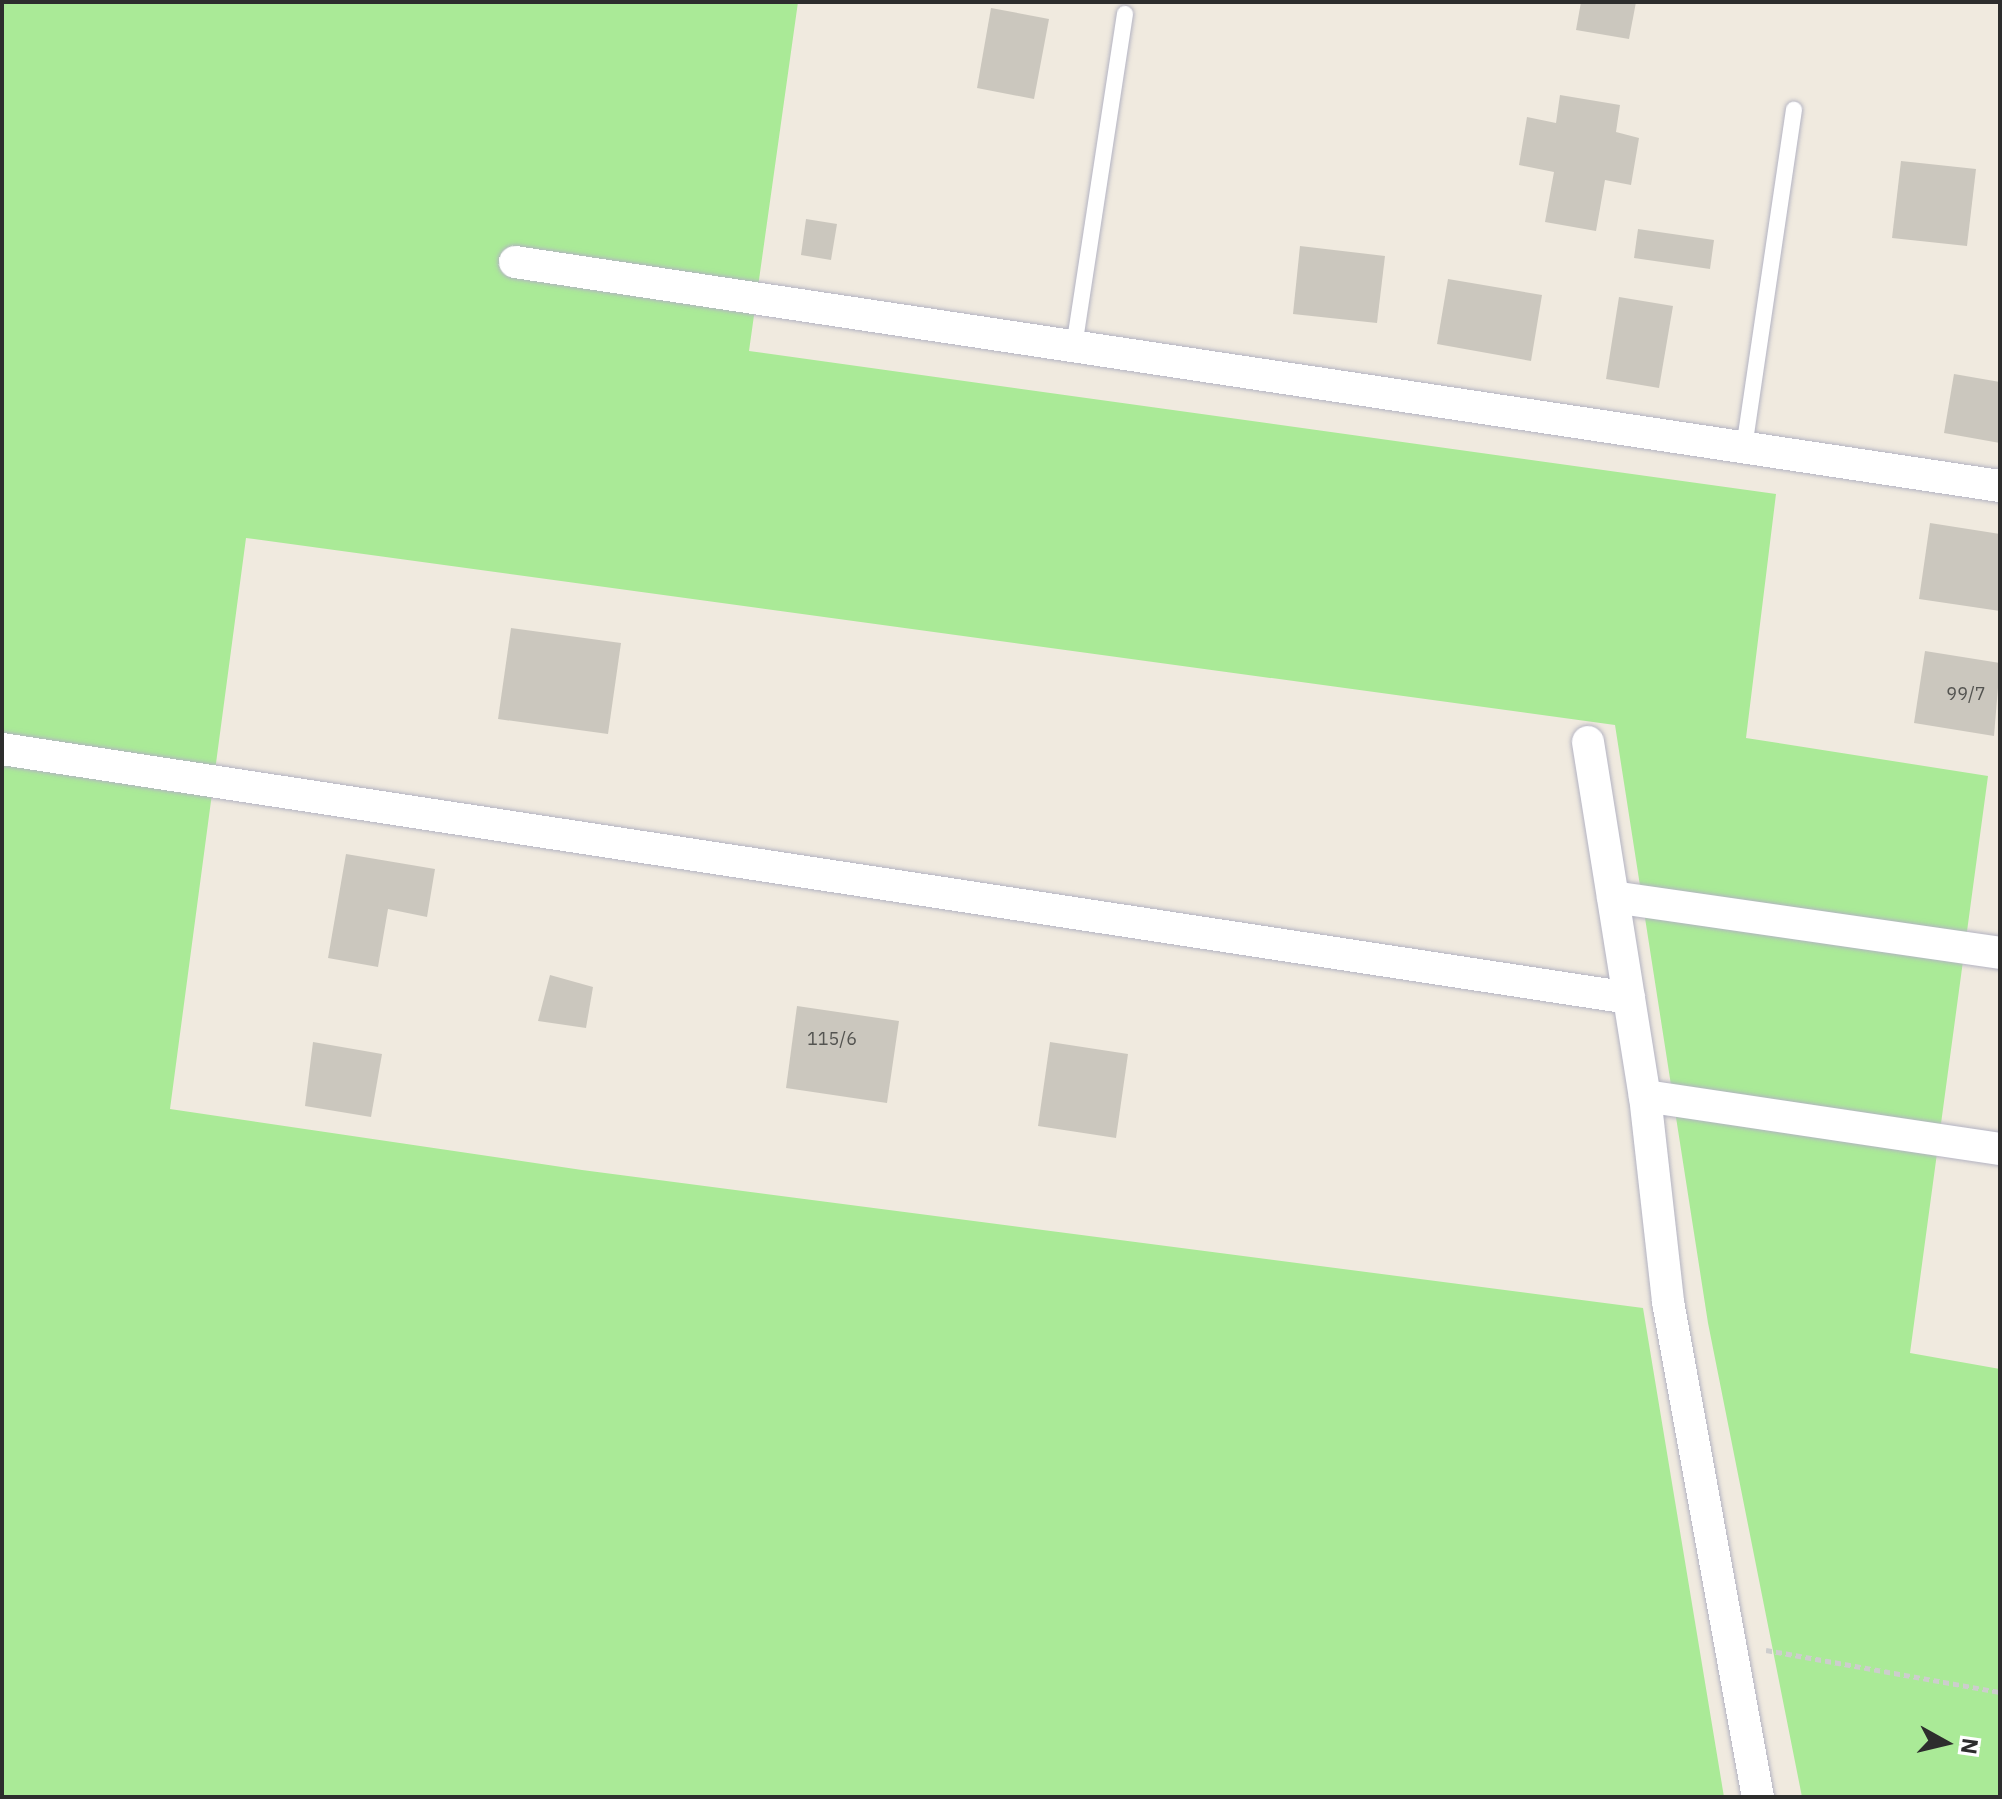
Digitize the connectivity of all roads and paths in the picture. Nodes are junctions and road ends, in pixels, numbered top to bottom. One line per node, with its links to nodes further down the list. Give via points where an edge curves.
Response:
1 (1125, 14): 4 (lane)
2 (1794, 110): 5 (lane)
3 (515, 262): 4 (street)
4 (1074, 347): 5 (street)
5 (1744, 448): 6 (street)
6 (2000, 486)
7 (1588, 742): 9 (street)
8 (2, 749): 11 (street)
9 (1613, 897): 10 (street); 11 (street)
10 (2000, 953)
11 (1629, 998): 12 (street)
12 (1645, 1096): 13 (street); 14 (street, via 1668,1302)
13 (2000, 1149)
14 (1733, 1645): 15 (path); 16 (street)
15 (2000, 1692)
16 (1758, 1797)

